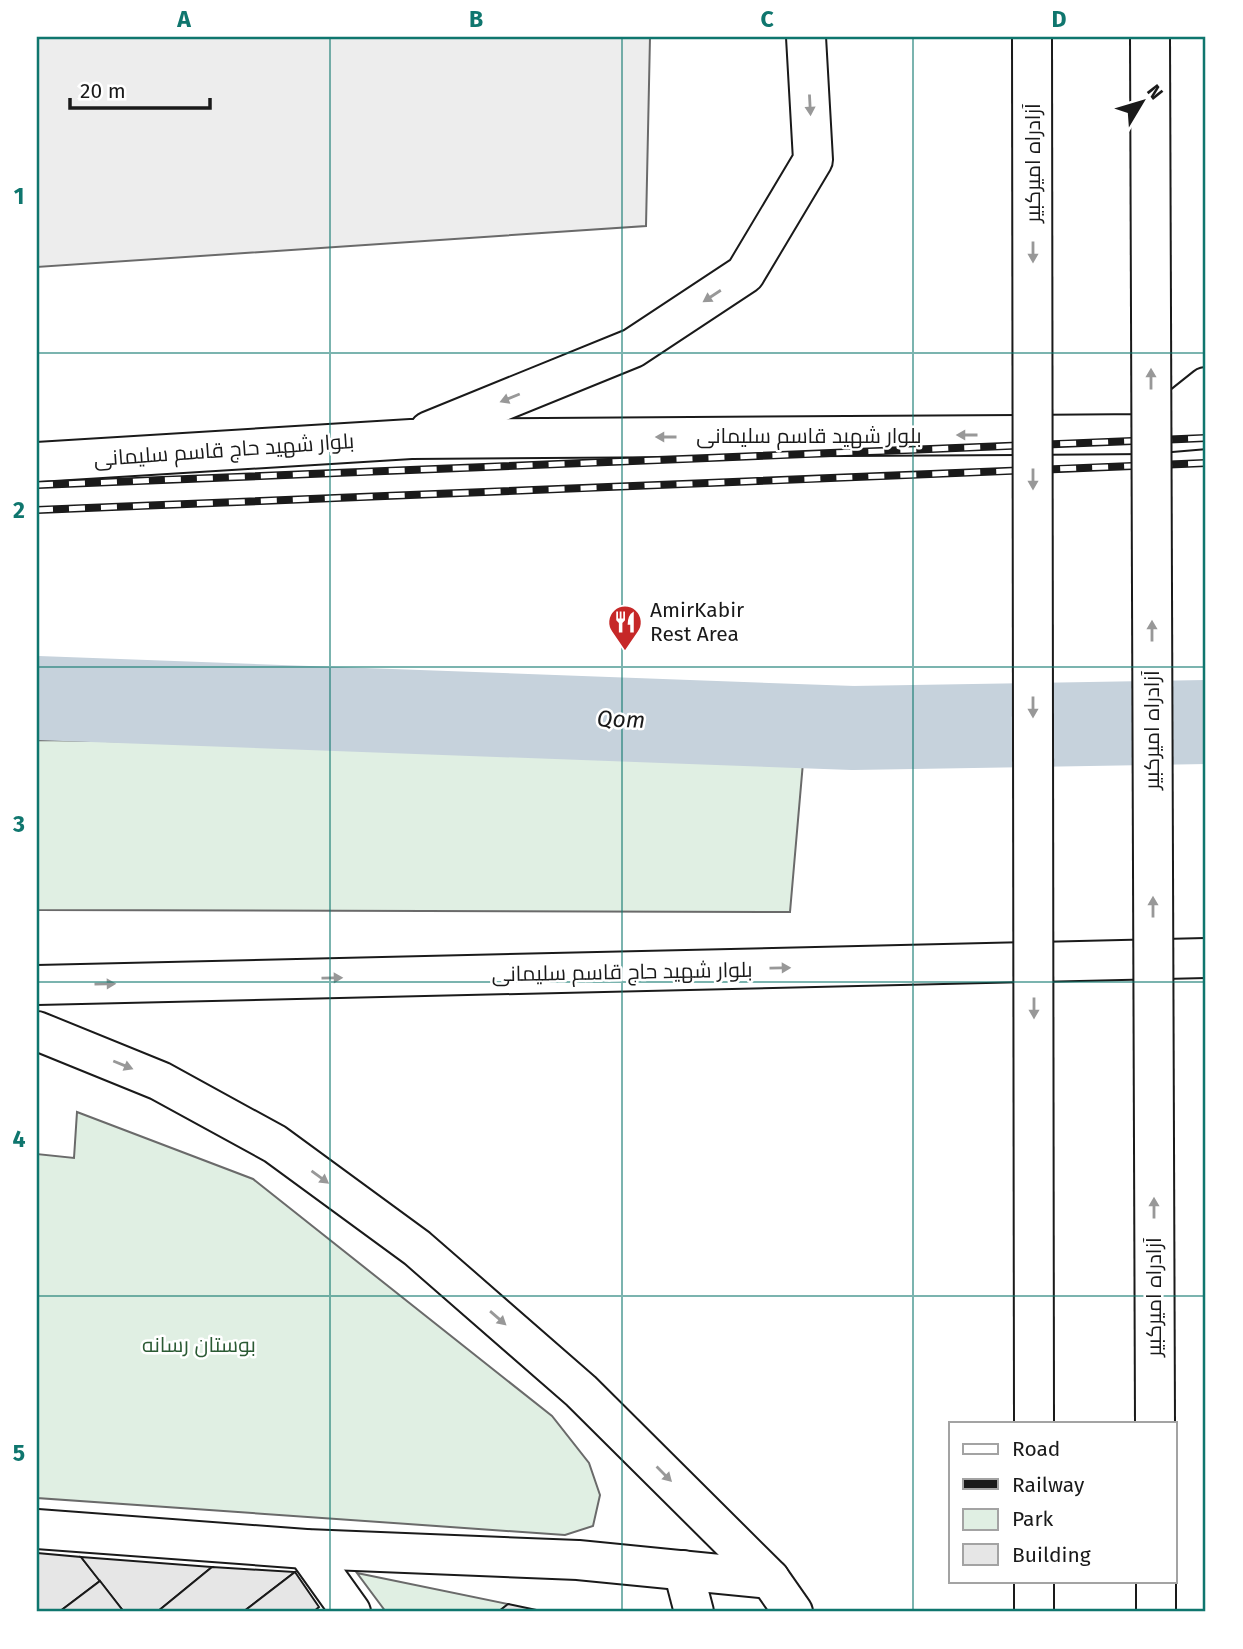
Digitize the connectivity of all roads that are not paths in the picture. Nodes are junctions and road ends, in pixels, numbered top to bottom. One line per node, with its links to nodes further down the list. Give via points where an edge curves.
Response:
1 (806, 37): 7 (main road, one-way to 7, via 813,160 745,274 633,348)
2 (1032, 37): 12 (main road, آزادراه امیرکبیر, one-way to 12, bridge)
3 (1150, 37): 13 (main road, آزادراه امیرکبیر, one-way to 3, bridge)
4 (1206, 387): 6 (main road)
5 (1206, 429): 6 (main road, بلوار شهید قاسم سلیمانی)
6 (1147, 434): 7 (main road, بلوار شهید قاسم سلیمانی, one-way to 7)
7 (411, 439): 8 (main road, بلوار شهید حاج قاسم سلیمانی)
8 (37, 462)
9 (1206, 958): 10 (main road, بلوار شهید حاج قاسم سلیمانی, one-way to 9)
10 (37, 985)
11 (37, 1031): 17 (main road, one-way to 17, via 160,1081 275,1144 417,1248 581,1391)
12 (1034, 1422)
13 (1155, 1422)
14 (37, 1529): 15 (main road)
15 (306, 1549): 16 (main road, via 578,1560); 20 (main road)
16 (683, 1570): 17 (main road); 21 (main road)
17 (770, 1579): 22 (main road)
18 (1034, 1582): 23 (main road)
19 (1156, 1582): 24 (main road)
20 (351, 1612)
21 (694, 1612)
22 (793, 1612)
23 (1034, 1612)
24 (1156, 1612)

